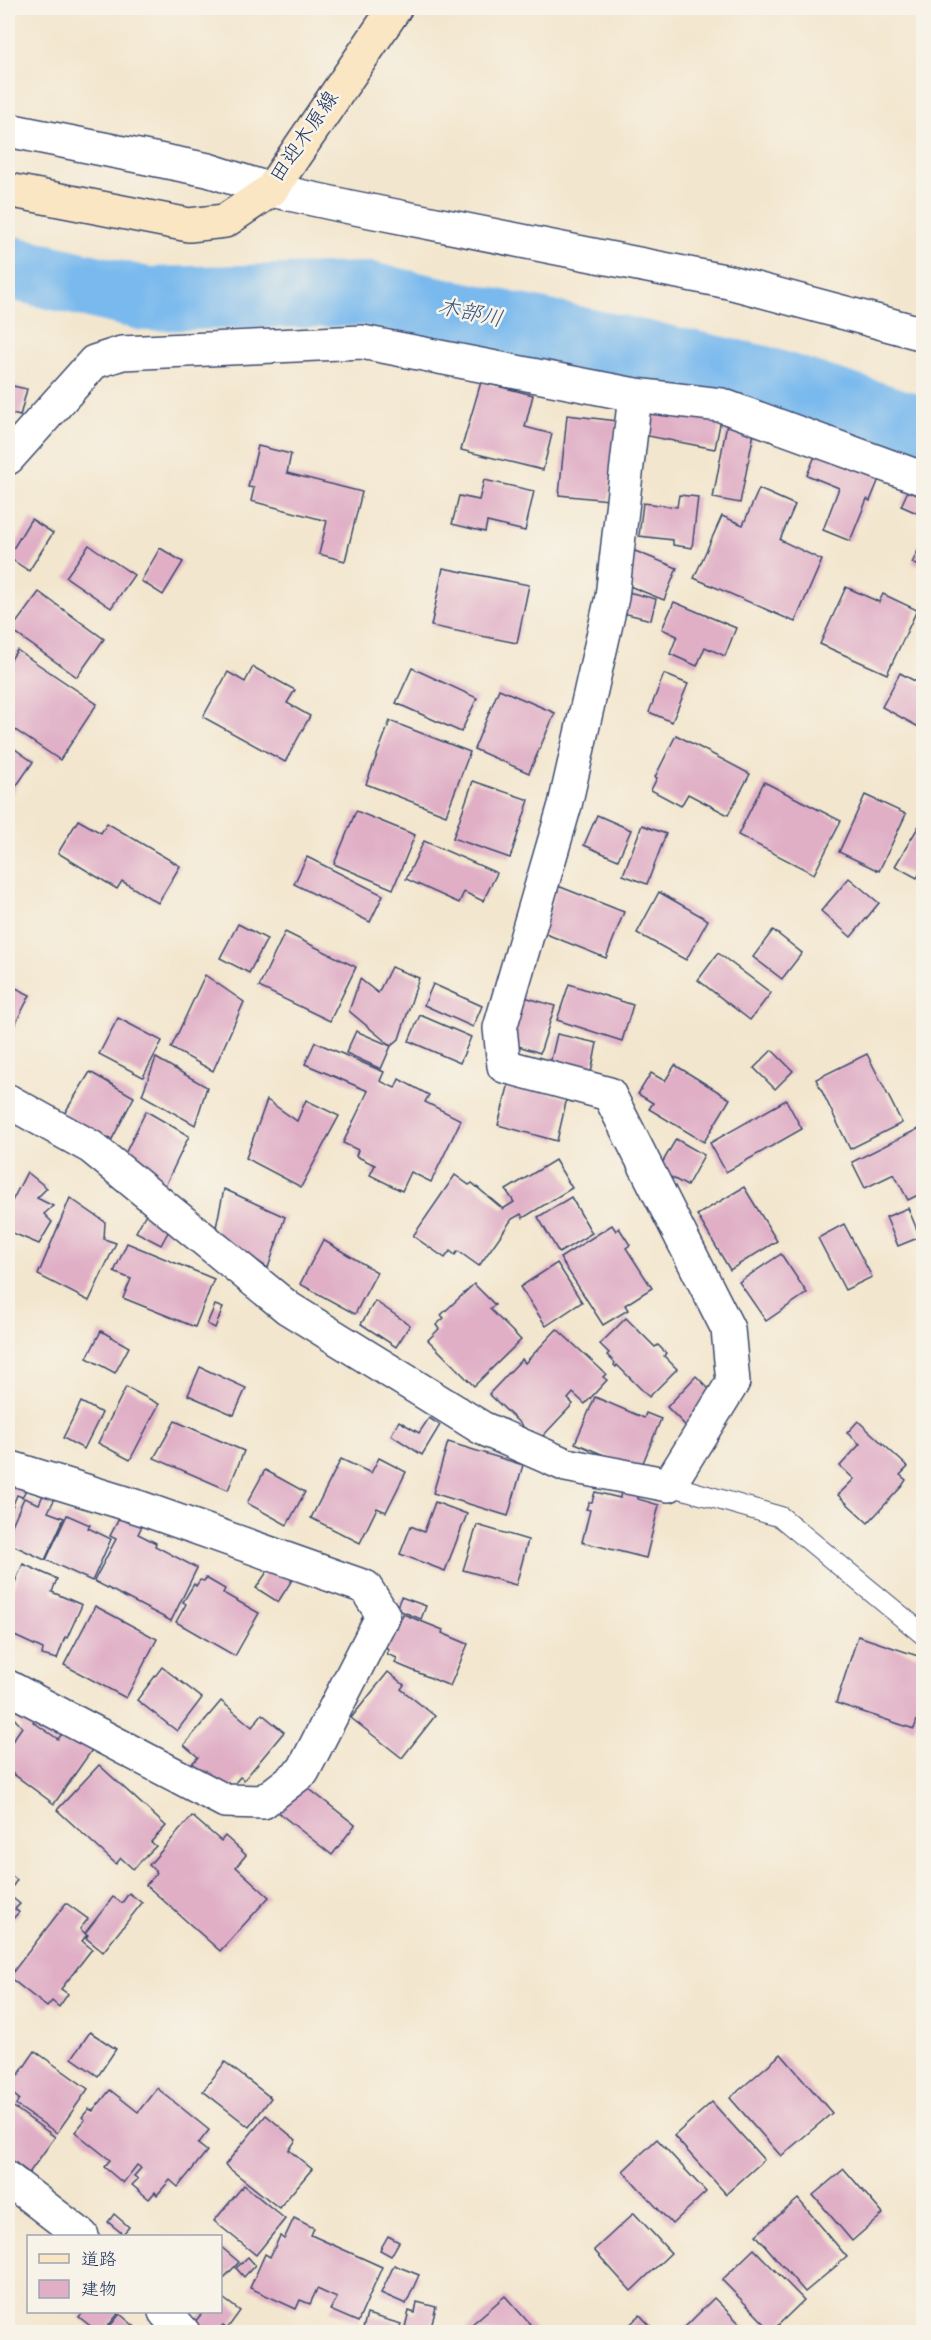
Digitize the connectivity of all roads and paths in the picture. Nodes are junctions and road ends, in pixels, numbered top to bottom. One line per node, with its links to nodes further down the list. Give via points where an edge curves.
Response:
1 (395, 8): 4 (main road, 田迎木原線)
2 (8, 130): 4 (street, via 208,170)
3 (8, 190): 4 (main road, 田迎木原線, via 189,225 225,221)
4 (271, 190): 5 (street, via 729,282)
5 (924, 334)
6 (635, 395): 7 (street, via 362,342 122,353 94,362); 8 (street, via 721,405); 11 (street, via 612,597 565,805 500,1028 504,1066 609,1094 728,1329 733,1383)
7 (8, 458)
8 (924, 479)
9 (8, 1101): 11 (street, via 90,1147 288,1308 482,1428 566,1465)
10 (8, 1467): 13 (street, via 141,1508 365,1587 383,1615 303,1771 263,1802 225,1801)
11 (669, 1485): 12 (lane, via 782,1517)
12 (924, 1635)
13 (8, 1687)
14 (8, 2179): 15 (street)
15 (81, 2235)
16 (166, 2313): 17 (street)
17 (183, 2332)

